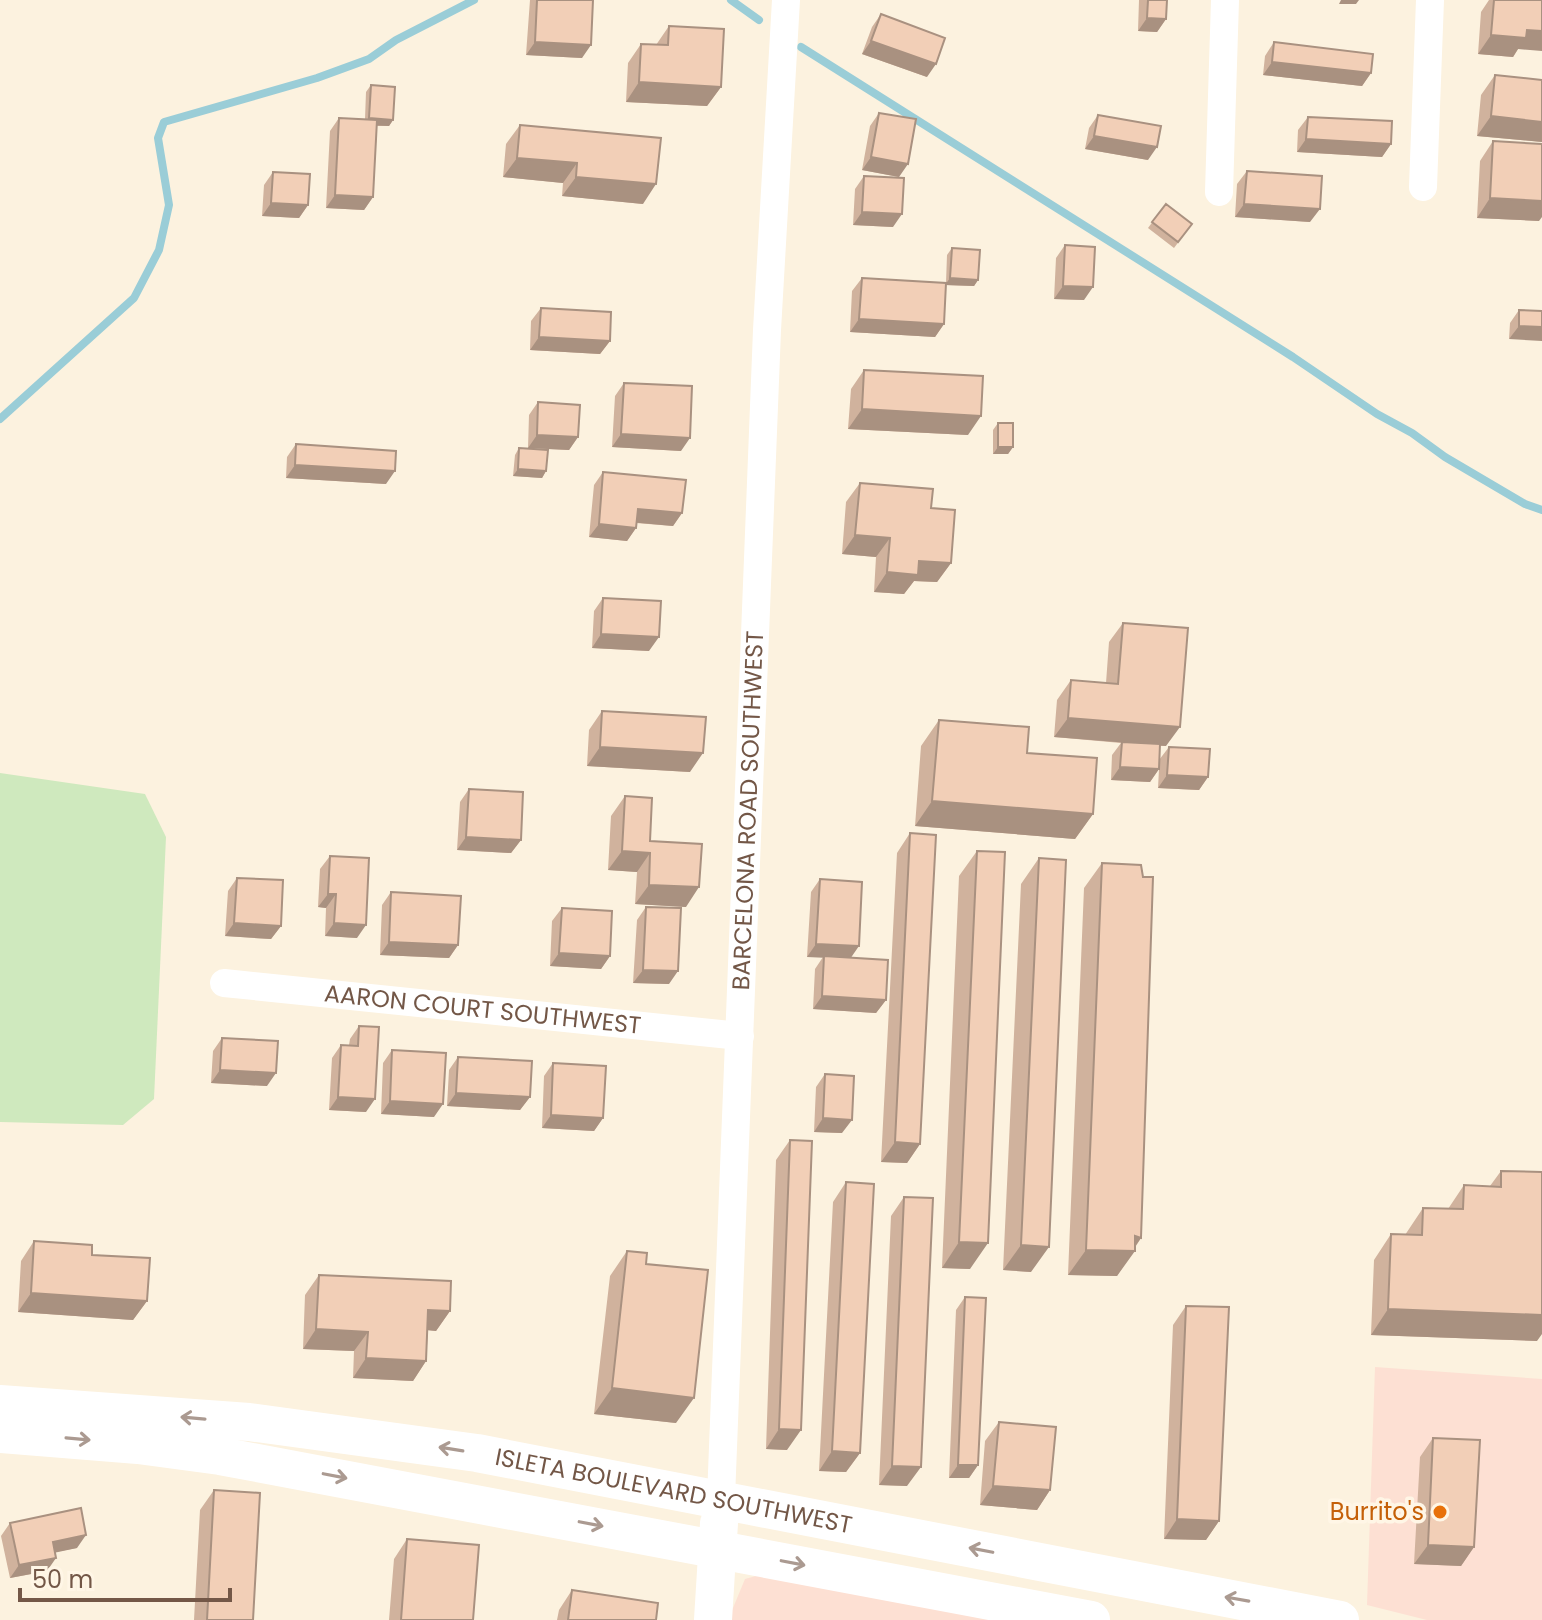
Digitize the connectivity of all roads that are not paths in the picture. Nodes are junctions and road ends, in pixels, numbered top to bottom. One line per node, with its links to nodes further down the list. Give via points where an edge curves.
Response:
1 (786, 0): 7 (street, BARCELONA ROAD SOUTHWEST, via 767,330)
2 (1225, 0): 5 (street)
3 (1430, 0): 4 (street)
4 (1423, 187)
5 (1219, 192)
6 (224, 983): 7 (street, AARON COURT SOUTHWEST)
7 (740, 1036): 10 (street, BARCELONA ROAD SOUTHWEST)
8 (0, 1404): 10 (main road, ISLETA BOULEVARD SOUTHWEST, one-way to 8, via 363,1436)
9 (0, 1434): 11 (main road, ISLETA BOULEVARD SOUTHWEST, one-way to 11, via 220,1456)
10 (721, 1498): 11 (main road, BARCELONA ROAD SOUTHWEST); 14 (main road, ISLETA BOULEVARD SOUTHWEST, one-way to 10)
11 (717, 1548): 12 (main road, BARCELONA ROAD SOUTHWEST); 13 (main road, ISLETA BOULEVARD SOUTHWEST, one-way to 13)
12 (713, 1620)
13 (1091, 1620)
14 (1340, 1620)

